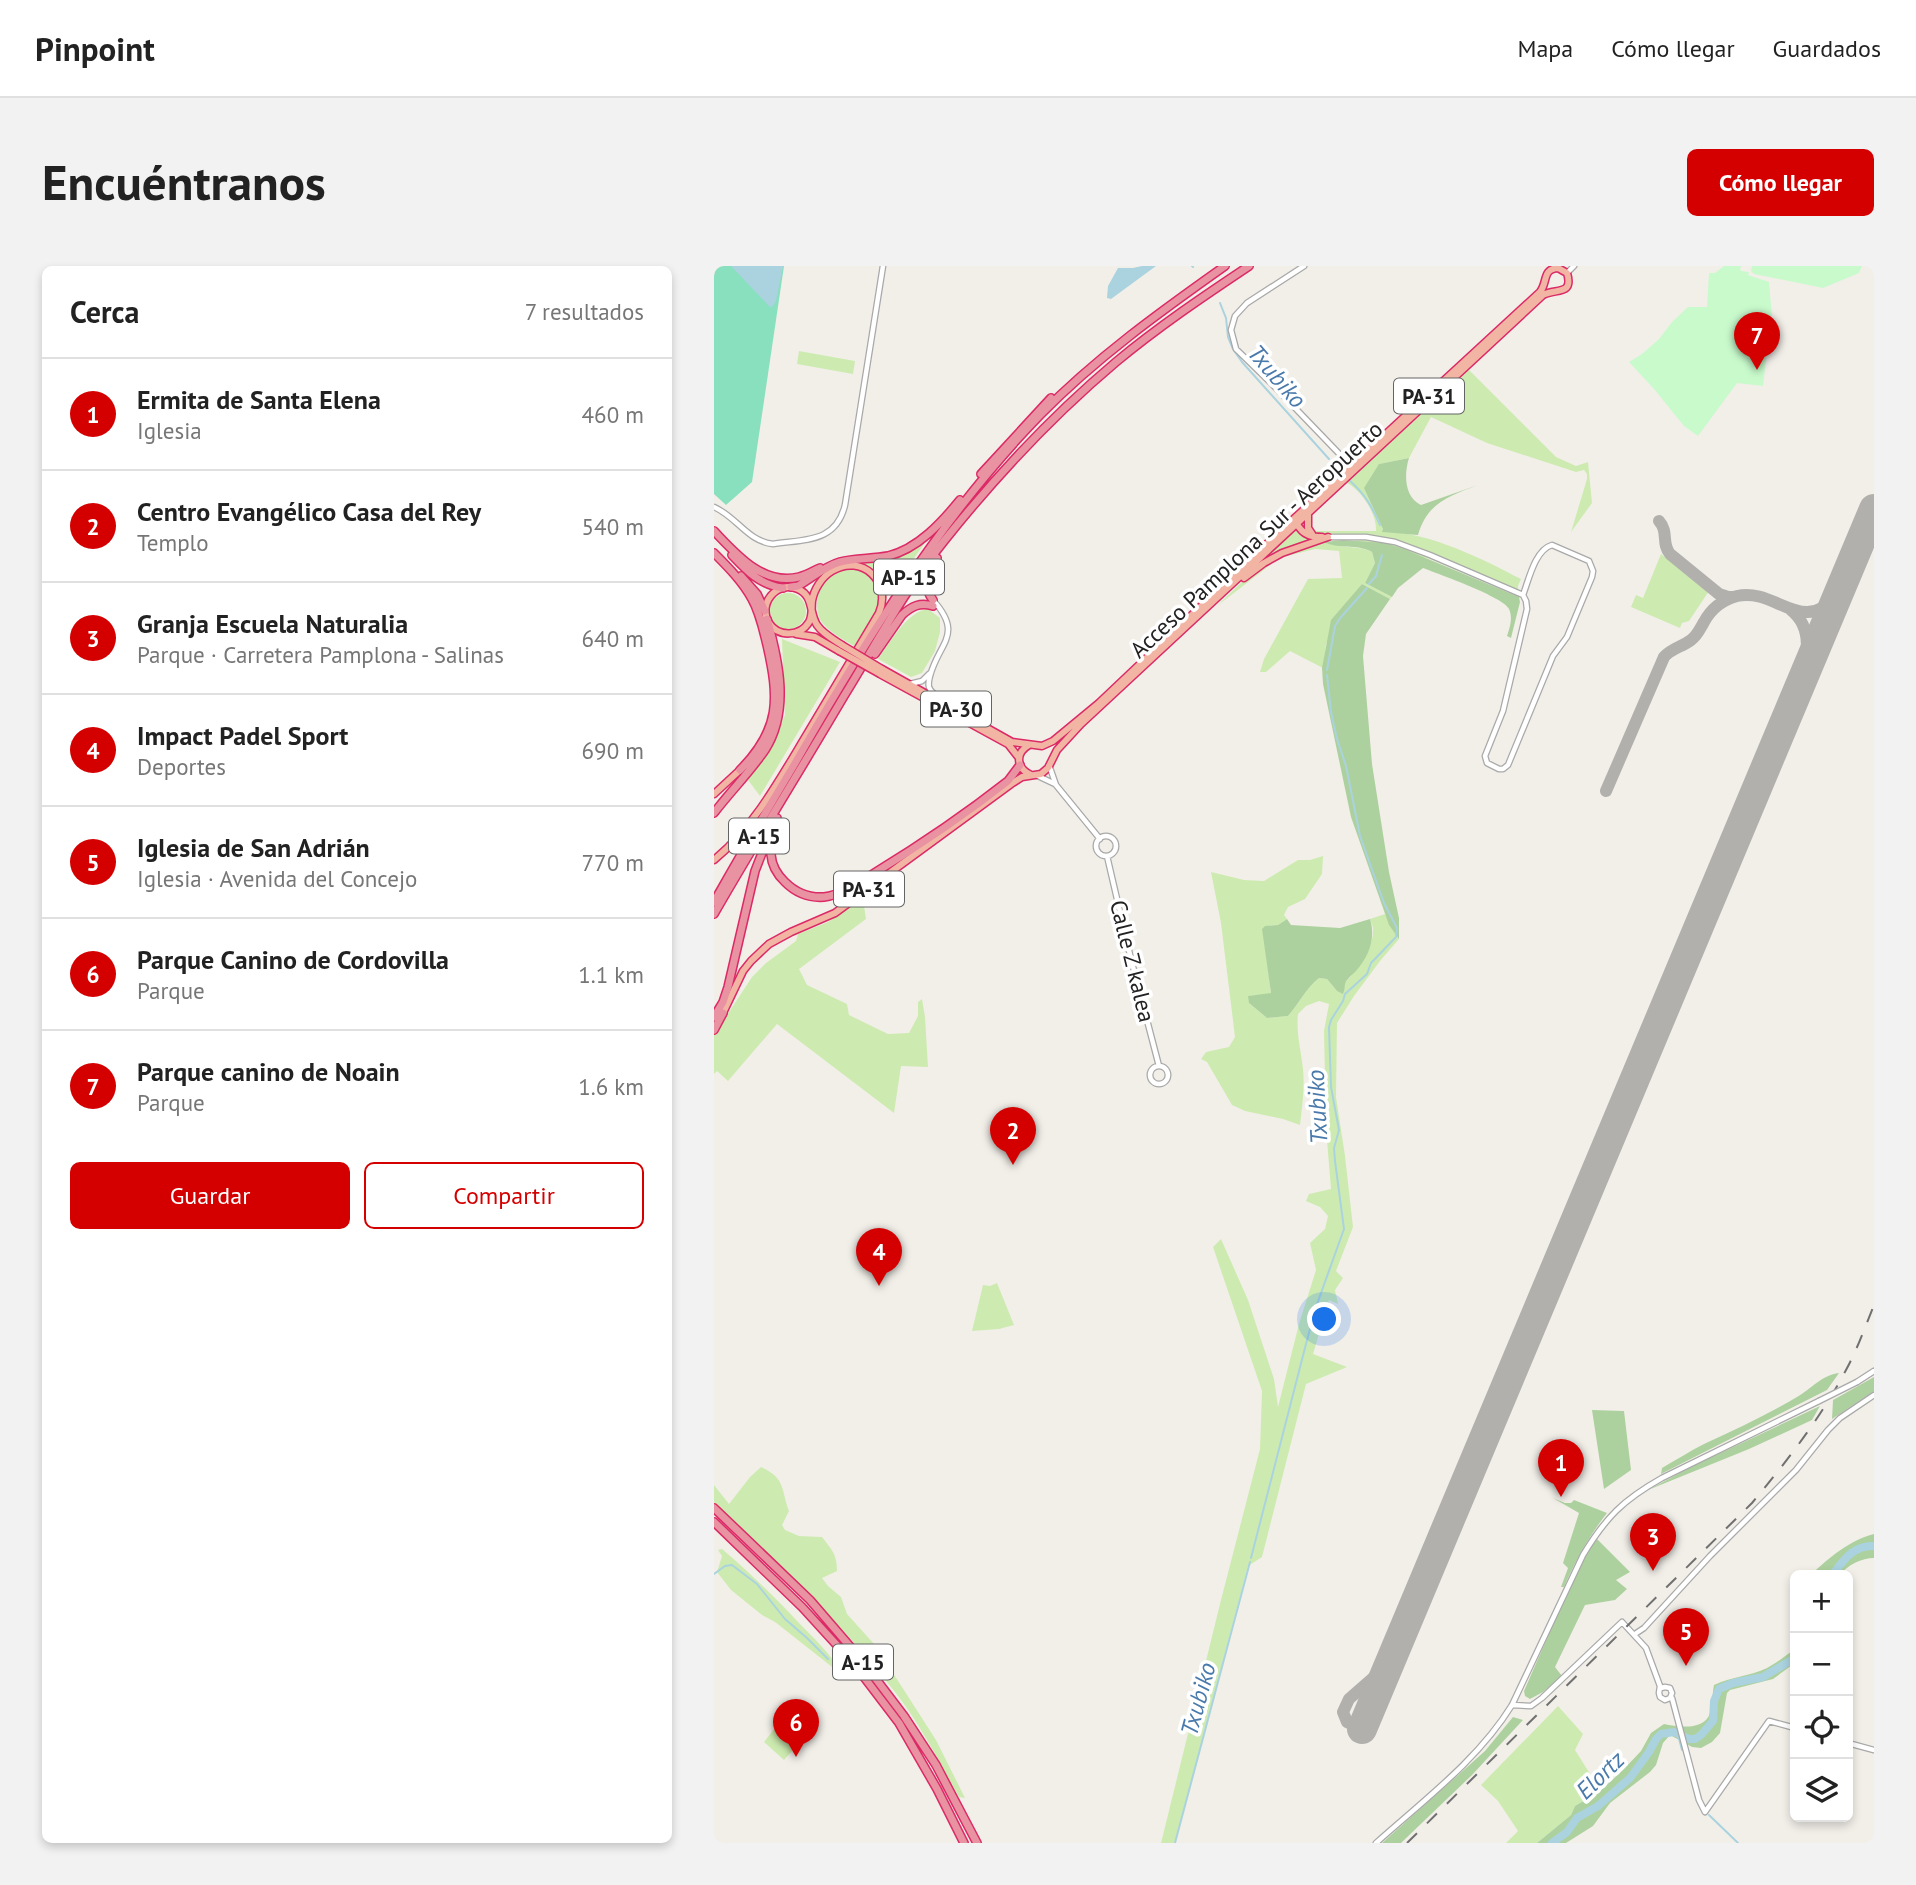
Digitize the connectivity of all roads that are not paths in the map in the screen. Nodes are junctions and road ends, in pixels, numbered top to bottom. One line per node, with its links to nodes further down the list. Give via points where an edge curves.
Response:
1 (883, 266): 12 (street, via 845,505 838,523 822,536 765,543)
2 (1225, 266): 9 (highway, AP-15)
3 (1249, 266): 15 (highway, AP-15, via 1165,324 1068,405)
4 (1304, 266): 10 (street, via 1247,303 1235,316 1231,330 1236,349)
5 (1547, 268): 6 (highway); 7 (highway)
6 (1569, 269): 8 (highway, via 1566,289)
7 (1545, 282): 8 (highway); 10 (highway, Acceso Pamplona Sur - Aeropuerto / PA-31, via 1540,292)
8 (1553, 291): 13 (highway, Acceso Pamplona Sur - Aeropuerto / PA-31, via 1543,295)
9 (1090, 368): 21 (highway, via 1039,409 931,531 893,555); 37 (highway, AP-15, via 980,481 928,548 835,692)
10 (1351, 466): 11 (highway, Acceso Pamplona Sur - Aeropuerto / PA-31)
11 (1307, 505): 14 (highway); 19 (highway, Acceso Pamplona Sur - Aeropuerto / PA-31)
12 (714, 506)
13 (1308, 514): 14 (highway, Acceso Pamplona Sur - Aeropuerto / PA-31); 17 (highway)
14 (1297, 524): 17 (highway); 18 (highway, via 1306,534); 19 (highway); 25 (highway, Acceso Pamplona Sur - Aeropuerto / PA-31)
15 (954, 531): 24 (highway, via 929,571 926,588); 30 (highway, AP-15, via 915,582)
16 (714, 534): 21 (highway, via 752,567 779,578 800,577 846,557); 22 (highway, PA-30, via 754,577)
17 (1312, 534): 18 (highway)
18 (1324, 537): 23 (street, via 1395,542); 25 (highway, via 1264,563)
19 (1272, 538): 36 (highway, Acceso Pamplona Sur - Aeropuerto / PA-31, via 1134,670 1058,738)
20 (714, 550): 27 (highway, PA-30, via 753,589); 40 (highway, via 743,584 759,613 772,667 774,722)
21 (878, 557): 22 (highway, via 842,561 798,586)
22 (787, 587): 26 (highway, PA-30, via 805,594); 27 (highway, via 770,596)
23 (1523, 595): 23 (street, via 1528,609 1503,711 1485,756 1489,765 1501,770 1508,765 1553,656 1567,637 1592,577 1592,566 1586,559 1548,546 1540,553)
24 (932, 601): 30 (highway, via 902,615); 31 (street, via 942,612 948,634)
25 (1212, 603): 39 (highway, Acceso Pamplona Sur - Aeropuerto / PA-31, via 1081,724)
26 (812, 607): 28 (highway, via 804,628); 29 (highway, PA-30, via 818,627); 41 (highway, via 821,580 846,566 873,575 883,595 879,613)
27 (766, 615): 28 (highway, PA-30, via 776,630); 40 (highway, via 780,685 779,712 766,748)
28 (791, 634): 29 (highway, PA-30)
29 (841, 648): 32 (highway, PA-30, bridge)
30 (860, 669): 37 (highway, AP-15)
31 (932, 670): 33 (street, via 922,681); 34 (street, via 931,690)
32 (881, 671): 33 (highway, PA-30); 38 (highway, PA-30, via 1008,744)
33 (909, 684): 34 (highway, PA-30)
34 (952, 707): 35 (highway, PA-30, via 1013,742)
35 (1031, 744): 36 (highway); 38 (highway, via 1023,749)
36 (1042, 746): 39 (highway)
37 (803, 757): 41 (highway); 46 (highway); 50 (highway, A-15); 51 (highway, A-15)
38 (1019, 761): 42 (highway, via 1026,773); 46 (highway, via 1008,781 910,852 825,897 797,891 775,870 770,848)
39 (1050, 763): 42 (highway, PA-31, via 1041,774); 43 (street)
40 (743, 772): 44 (highway); 45 (highway)
41 (785, 772): 49 (highway, via 746,827)
42 (1033, 775): 43 (street); 52 (highway, PA-31, via 1011,784 835,913 769,944 743,971)
43 (1056, 785): 47 (street)
44 (714, 794)
45 (714, 813)
46 (776, 818): 53 (highway, via 755,871 733,972)
47 (1100, 839): 48 (street, via 1097,850); 48 (street, via 1109,837 1116,844)
48 (1107, 856): 55 (street, Calle Z kalea)
49 (714, 860)
50 (714, 902)
51 (714, 914)
52 (723, 1013): 54 (highway)
53 (714, 1017)
54 (714, 1028)
55 (1159, 1066): 55 (street, via 1150,1076 1161,1084 1168,1075)
56 (1874, 1371): 63 (street, bridge, via 1661,1478 1612,1513 1583,1555)
57 (1874, 1395): 60 (street, via 1833,1424 1804,1461)
58 (714, 1508): 68 (highway, A-15, via 810,1601 860,1658 936,1765)
59 (714, 1522): 67 (highway, A-15, via 854,1664 899,1723)
60 (1635, 1634): 61 (street); 63 (street, via 1622,1622 1542,1698 1531,1706)
61 (1664, 1688): 62 (street, via 1672,1691); 62 (street, via 1658,1693)
62 (1669, 1699): 64 (street, via 1705,1812 1769,1721)
63 (1512, 1704): 69 (street, via 1472,1756)
64 (1790, 1727)
65 (1853, 1744): 66 (street)
66 (1874, 1750)
67 (964, 1843)
68 (980, 1843)
69 (1376, 1843)

